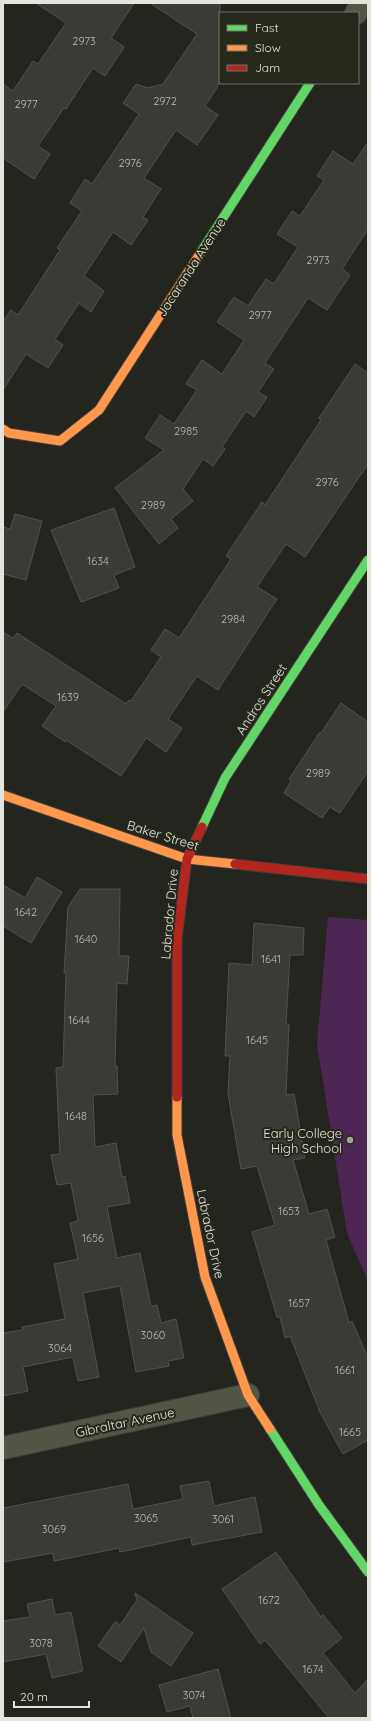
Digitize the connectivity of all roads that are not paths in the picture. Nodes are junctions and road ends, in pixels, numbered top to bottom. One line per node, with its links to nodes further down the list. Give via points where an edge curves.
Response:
1 (362, 3): 2 (street)
2 (357, 12)
3 (309, 84): 4 (street, Jacaranda Avenue, via 99,410 60,441 9,433)
4 (3, 429)
5 (368, 560): 7 (street, Andros Street, via 225,778)
6 (3, 795): 7 (street, Baker Street)
7 (187, 859): 8 (street, Baker Street); 9 (street, Labrador Drive, via 177,939 177,1135 205,1277)
8 (368, 879)
9 (248, 1395): 10 (street, Gibraltar Avenue); 11 (street, Labrador Drive, via 319,1505)
10 (3, 1448)
11 (368, 1572)

